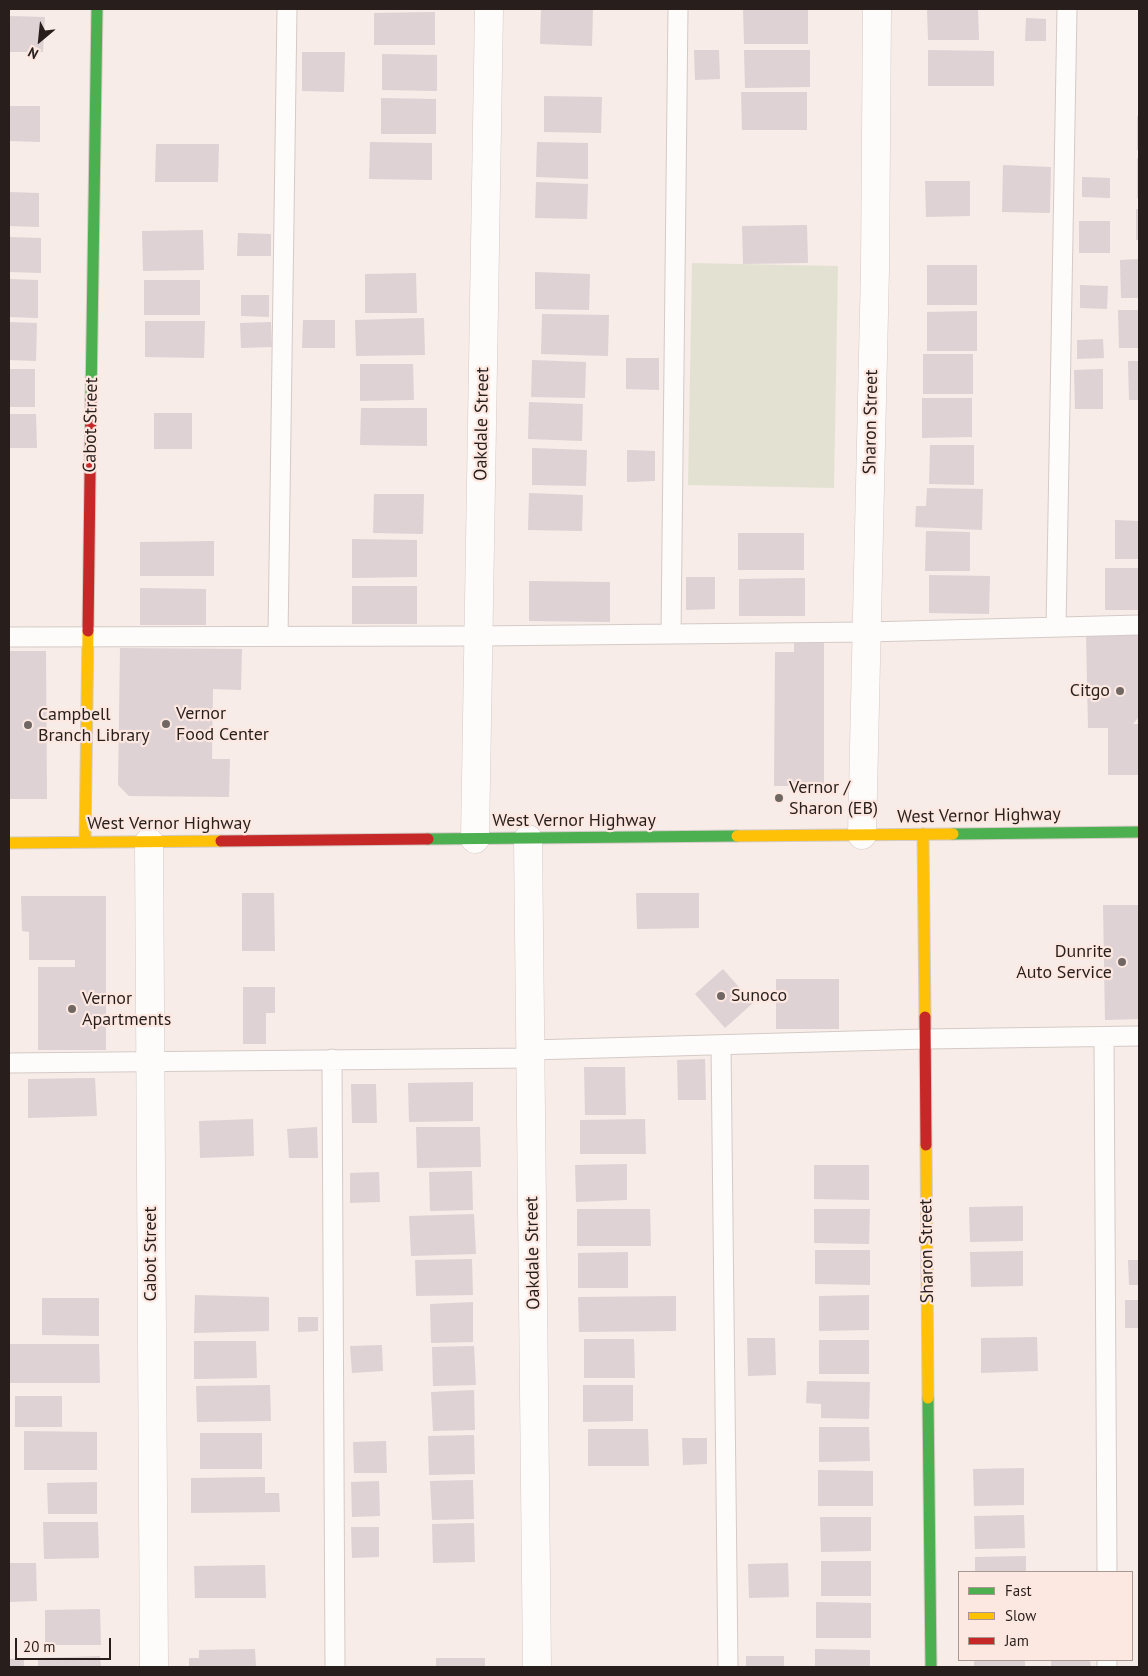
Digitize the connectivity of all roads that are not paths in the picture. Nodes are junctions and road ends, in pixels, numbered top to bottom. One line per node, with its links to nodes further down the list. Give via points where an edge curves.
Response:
1 (97, 9): 11 (street, Cabot Street)
2 (287, 9): 12 (lane)
3 (489, 9): 13 (street, Oakdale Street)
4 (678, 9): 10 (lane)
5 (877, 9): 9 (street, Sharon Street, via 875,269)
6 (1067, 9): 8 (lane)
7 (1139, 625): 8 (lane)
8 (1056, 627): 9 (lane)
9 (866, 632): 10 (lane); 17 (street, Sharon Street)
10 (672, 634): 13 (lane)
11 (88, 636): 12 (lane); 14 (lane); 20 (street, Cabot Street)
12 (278, 636): 13 (lane)
13 (478, 636): 18 (street, Oakdale Street)
14 (9, 637)
15 (1139, 832): 16 (street, West Vernor Highway)
16 (923, 834): 17 (street, West Vernor Highway); 25 (street, Sharon Street)
17 (862, 835): 19 (street, West Vernor Highway)
18 (475, 839): 19 (street, West Vernor Highway); 21 (street, West Vernor Highway)
19 (528, 839): 27 (street, Oakdale Street)
20 (85, 842): 21 (street, West Vernor Highway); 22 (street, West Vernor Highway)
21 (149, 842): 29 (street, Cabot Street)
22 (9, 843)
23 (1139, 1036): 24 (lane)
24 (1104, 1037): 25 (lane); 31 (lane)
25 (925, 1039): 26 (lane); 36 (street, Sharon Street)
26 (721, 1045): 27 (lane); 35 (lane)
27 (531, 1054): 28 (lane); 34 (street, Oakdale Street)
28 (332, 1059): 29 (lane); 33 (lane)
29 (150, 1061): 30 (lane); 32 (street, Cabot Street)
30 (9, 1063)
31 (1106, 1571)
32 (154, 1667)
33 (335, 1667)
34 (537, 1667)
35 (728, 1667)
36 (931, 1667)

